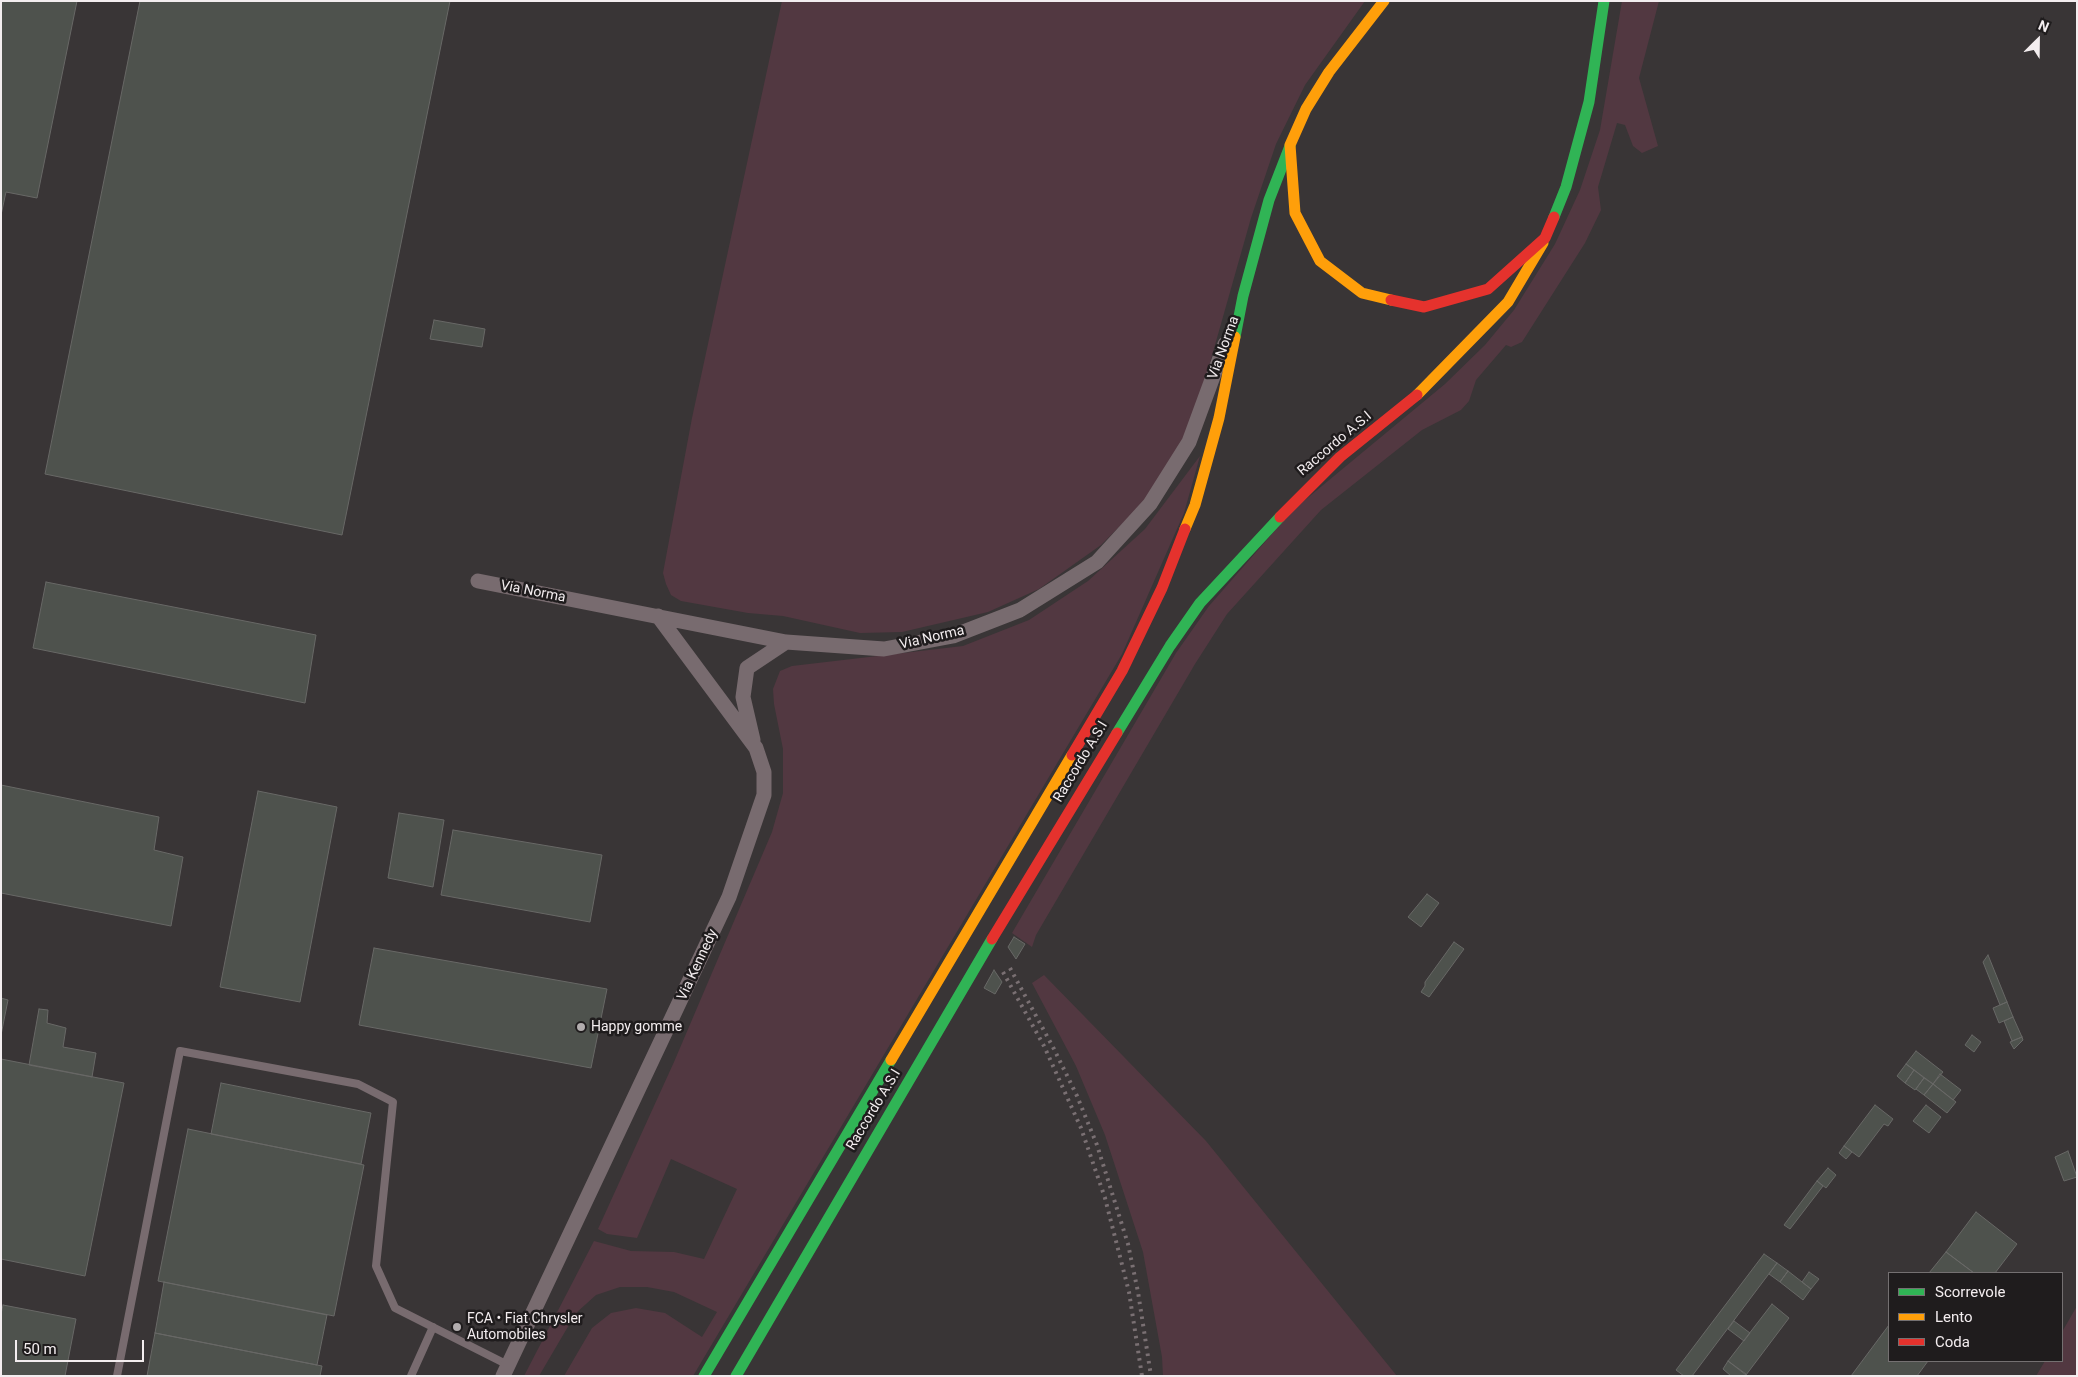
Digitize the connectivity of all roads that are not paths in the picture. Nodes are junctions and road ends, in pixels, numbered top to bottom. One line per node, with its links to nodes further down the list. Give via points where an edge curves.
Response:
1 (1604, 1): 4 (street, Raccordo A.S.I, via 1589,102 1566,187)
2 (1382, 3): 3 (street, Raccordo A.S.I, via 1329,72 1306,109)
3 (1290, 145): 4 (street, via 1295,213 1320,261 1362,293 1424,307 1488,289); 5 (street, Raccordo A.S.I, via 1269,200)
4 (1545, 238): 15 (street, Raccordo A.S.I, via 1508,302 1413,399 1340,457 1306,489 1200,603 1170,646 1012,906)
5 (1243, 296): 8 (street, Via Norma, via 1189,442 1150,504 1097,562 1020,610 953,636 884,649); 14 (street, Raccordo A.S.I, via 1219,418 1195,504 1162,588 1122,671)
6 (478, 581): 7 (street, Via Norma)
7 (658, 616): 8 (street, Via Norma); 9 (street, Via Kennedy)
8 (786, 642): 9 (street, via 747,668 743,697)
9 (756, 748): 11 (street, Via Kennedy, via 764,772 764,795 729,897)
10 (433, 1327): 11 (lane); 12 (lane, via 395,1308 376,1266 393,1102 358,1084 180,1051); 13 (lane)
11 (506, 1370)
12 (117, 1376)
13 (411, 1376)
14 (704, 1376)
15 (736, 1376)

